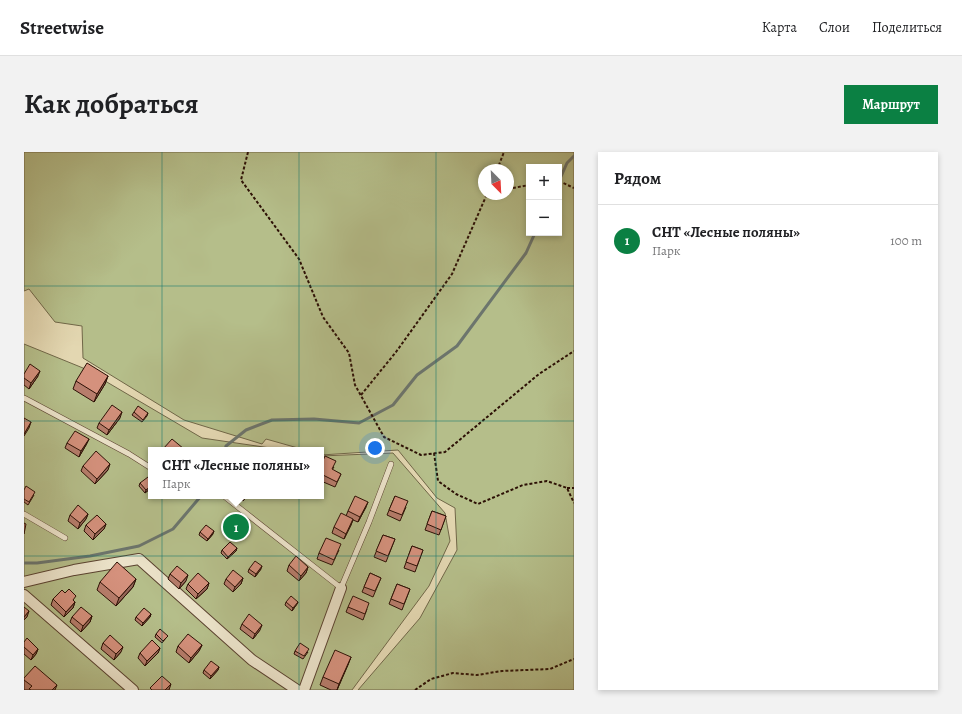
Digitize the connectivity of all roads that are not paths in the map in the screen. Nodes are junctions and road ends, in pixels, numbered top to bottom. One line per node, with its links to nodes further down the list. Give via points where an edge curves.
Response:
1 (24, 398): 3 (lane)
2 (391, 464): 8 (lane)
3 (148, 466)
4 (228, 499): 8 (lane)
5 (24, 514): 6 (lane)
6 (65, 538)
7 (24, 582): 11 (street, via 139,559 252,660)
8 (341, 588): 12 (street)
9 (24, 595): 10 (street)
10 (133, 690)
11 (297, 690)
12 (304, 690)

